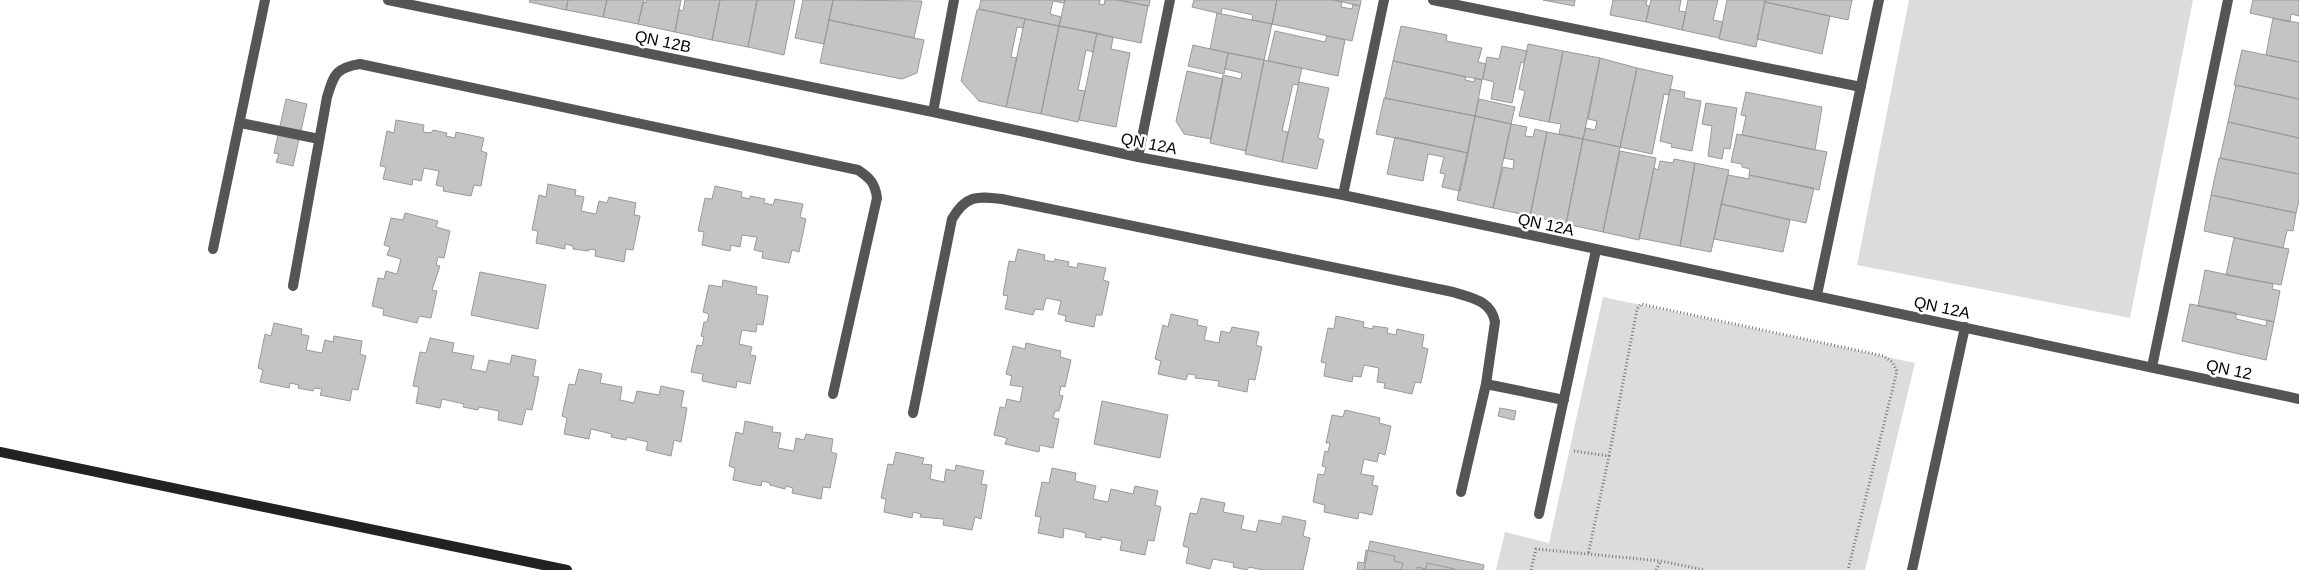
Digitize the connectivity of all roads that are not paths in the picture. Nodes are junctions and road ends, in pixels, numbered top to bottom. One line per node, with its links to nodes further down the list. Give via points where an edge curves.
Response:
1 (265, 0): 11 (street)
2 (388, 0): 10 (street, QN 12B)
3 (954, 0): 10 (street)
4 (1170, 0): 13 (street)
5 (1384, 0): 14 (street)
6 (1433, 0): 9 (street)
7 (1879, 0): 9 (street)
8 (2228, 0): 20 (street)
9 (1861, 86): 18 (street)
10 (933, 112): 13 (street, QN 12A)
11 (240, 123): 12 (street); 15 (street)
12 (319, 139): 17 (street); 22 (street, via 332,80 346,66 360,64 858,170 876,186 878,198)
13 (1138, 157): 14 (street, QN 12A)
14 (1343, 195): 16 (street, QN 12A)
15 (213, 249)
16 (1596, 250): 18 (street, QN 12A); 24 (street)
17 (293, 286)
18 (1817, 295): 19 (street, QN 12A)
19 (1965, 327): 20 (street, QN 12A); 30 (street)
20 (2152, 367): 23 (street, QN 12)
21 (1486, 384): 24 (street); 25 (street, via 1494,312 1475,299 981,197 959,206 952,219); 27 (street)
22 (833, 394)
23 (2299, 399)
24 (1564, 400): 28 (street)
25 (914, 413)
26 (0, 452): 29 (main road)
27 (1461, 492)
28 (1539, 514)
29 (567, 570)
30 (1912, 570)

